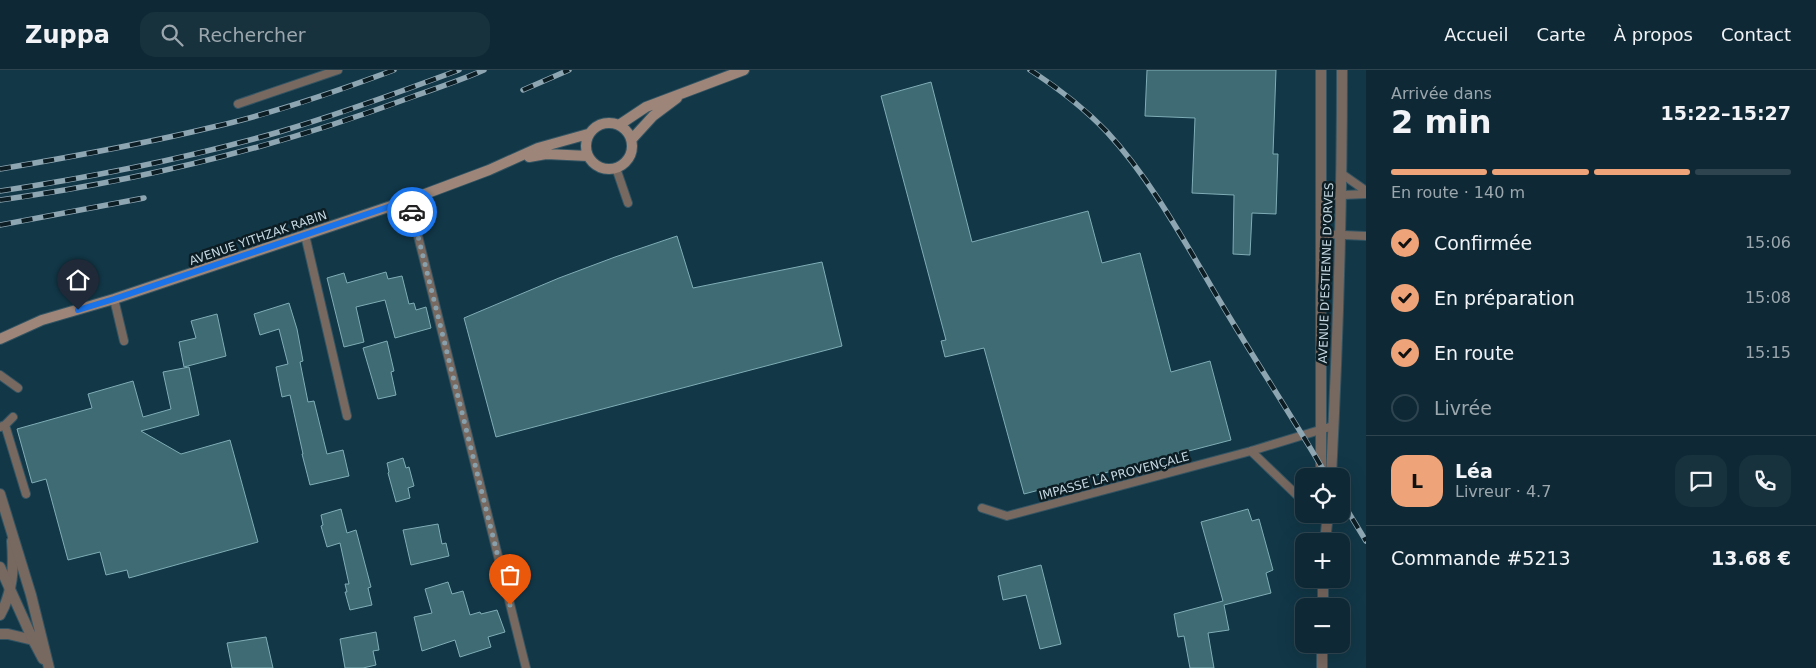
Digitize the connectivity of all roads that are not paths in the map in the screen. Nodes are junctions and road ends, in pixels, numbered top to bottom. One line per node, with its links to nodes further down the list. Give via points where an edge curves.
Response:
1 (338, 70): 6 (lane)
2 (744, 70): 5 (main road)
3 (1321, 70): 16 (street, AVENUE D'ESTIENNE D'ORVES)
4 (1342, 70): 13 (street, AVENUE D'ESTIENNE D'ORVES)
5 (682, 94): 7 (main road, via 646,107); 9 (main road, via 653,116)
6 (238, 104)
7 (619, 125): 8 (main road, via 606,122); 9 (main road)
8 (588, 134): 10 (main road); 11 (main road, via 554,143)
9 (632, 139): 12 (main road, via 629,158)
10 (588, 156): 11 (main road, via 546,154); 12 (main road, via 602,168)
11 (519, 158): 17 (main road, AVENUE YITHZAK RABIN)
12 (616, 168): 18 (lane)
13 (1342, 174): 14 (lane); 15 (street, AVENUE D'ESTIENNE D'ORVES)
14 (1366, 193): 15 (lane)
15 (1341, 195): 16 (lane); 20 (street, AVENUE D'ESTIENNE D'ORVES)
16 (1321, 196): 19 (street, AVENUE D'ESTIENNE D'ORVES)
17 (409, 200): 21 (main road, AVENUE YITHZAK RABIN); 49 (lane)
18 (628, 203)
19 (1321, 234): 20 (lane); 32 (street, AVENUE D'ESTIENNE D'ORVES)
20 (1340, 234): 22 (lane); 31 (street, AVENUE D'ESTIENNE D'ORVES)
21 (305, 235): 23 (main road, AVENUE YITHZAK RABIN); 28 (lane)
22 (1366, 236)
23 (114, 299): 24 (main road, AVENUE YITHZAK RABIN, via 42,320); 25 (lane)
24 (1, 339)
25 (124, 340)
26 (0, 375): 27 (lane)
27 (18, 388)
28 (347, 416)
29 (14, 417): 30 (lane)
30 (3, 426): 38 (lane)
31 (1333, 426): 32 (lane, IMPASSE LA PROVENÇALE); 35 (street, AVENUE D'ESTIENNE D'ORVES)
32 (1321, 430): 33 (lane, IMPASSE LA PROVENÇALE); 34 (street, AVENUE D'ESTIENNE D'ORVES)
33 (1251, 451): 36 (lane); 39 (lane, IMPASSE LA PROVENÇALE, via 1007,516)
34 (1321, 468)
35 (1331, 468)
36 (1295, 493)
37 (0, 494): 40 (street)
38 (26, 494)
39 (982, 508)
40 (2, 511): 41 (street)
41 (12, 535): 43 (street, via 14,565); 48 (street, via 31,595)
42 (0, 567): 43 (street)
43 (10, 590): 44 (street); 46 (street)
44 (0, 615)
45 (0, 634): 46 (street)
46 (33, 640): 48 (street)
47 (1322, 653): 50 (street)
48 (48, 668)
49 (526, 668)
50 (1322, 668)

